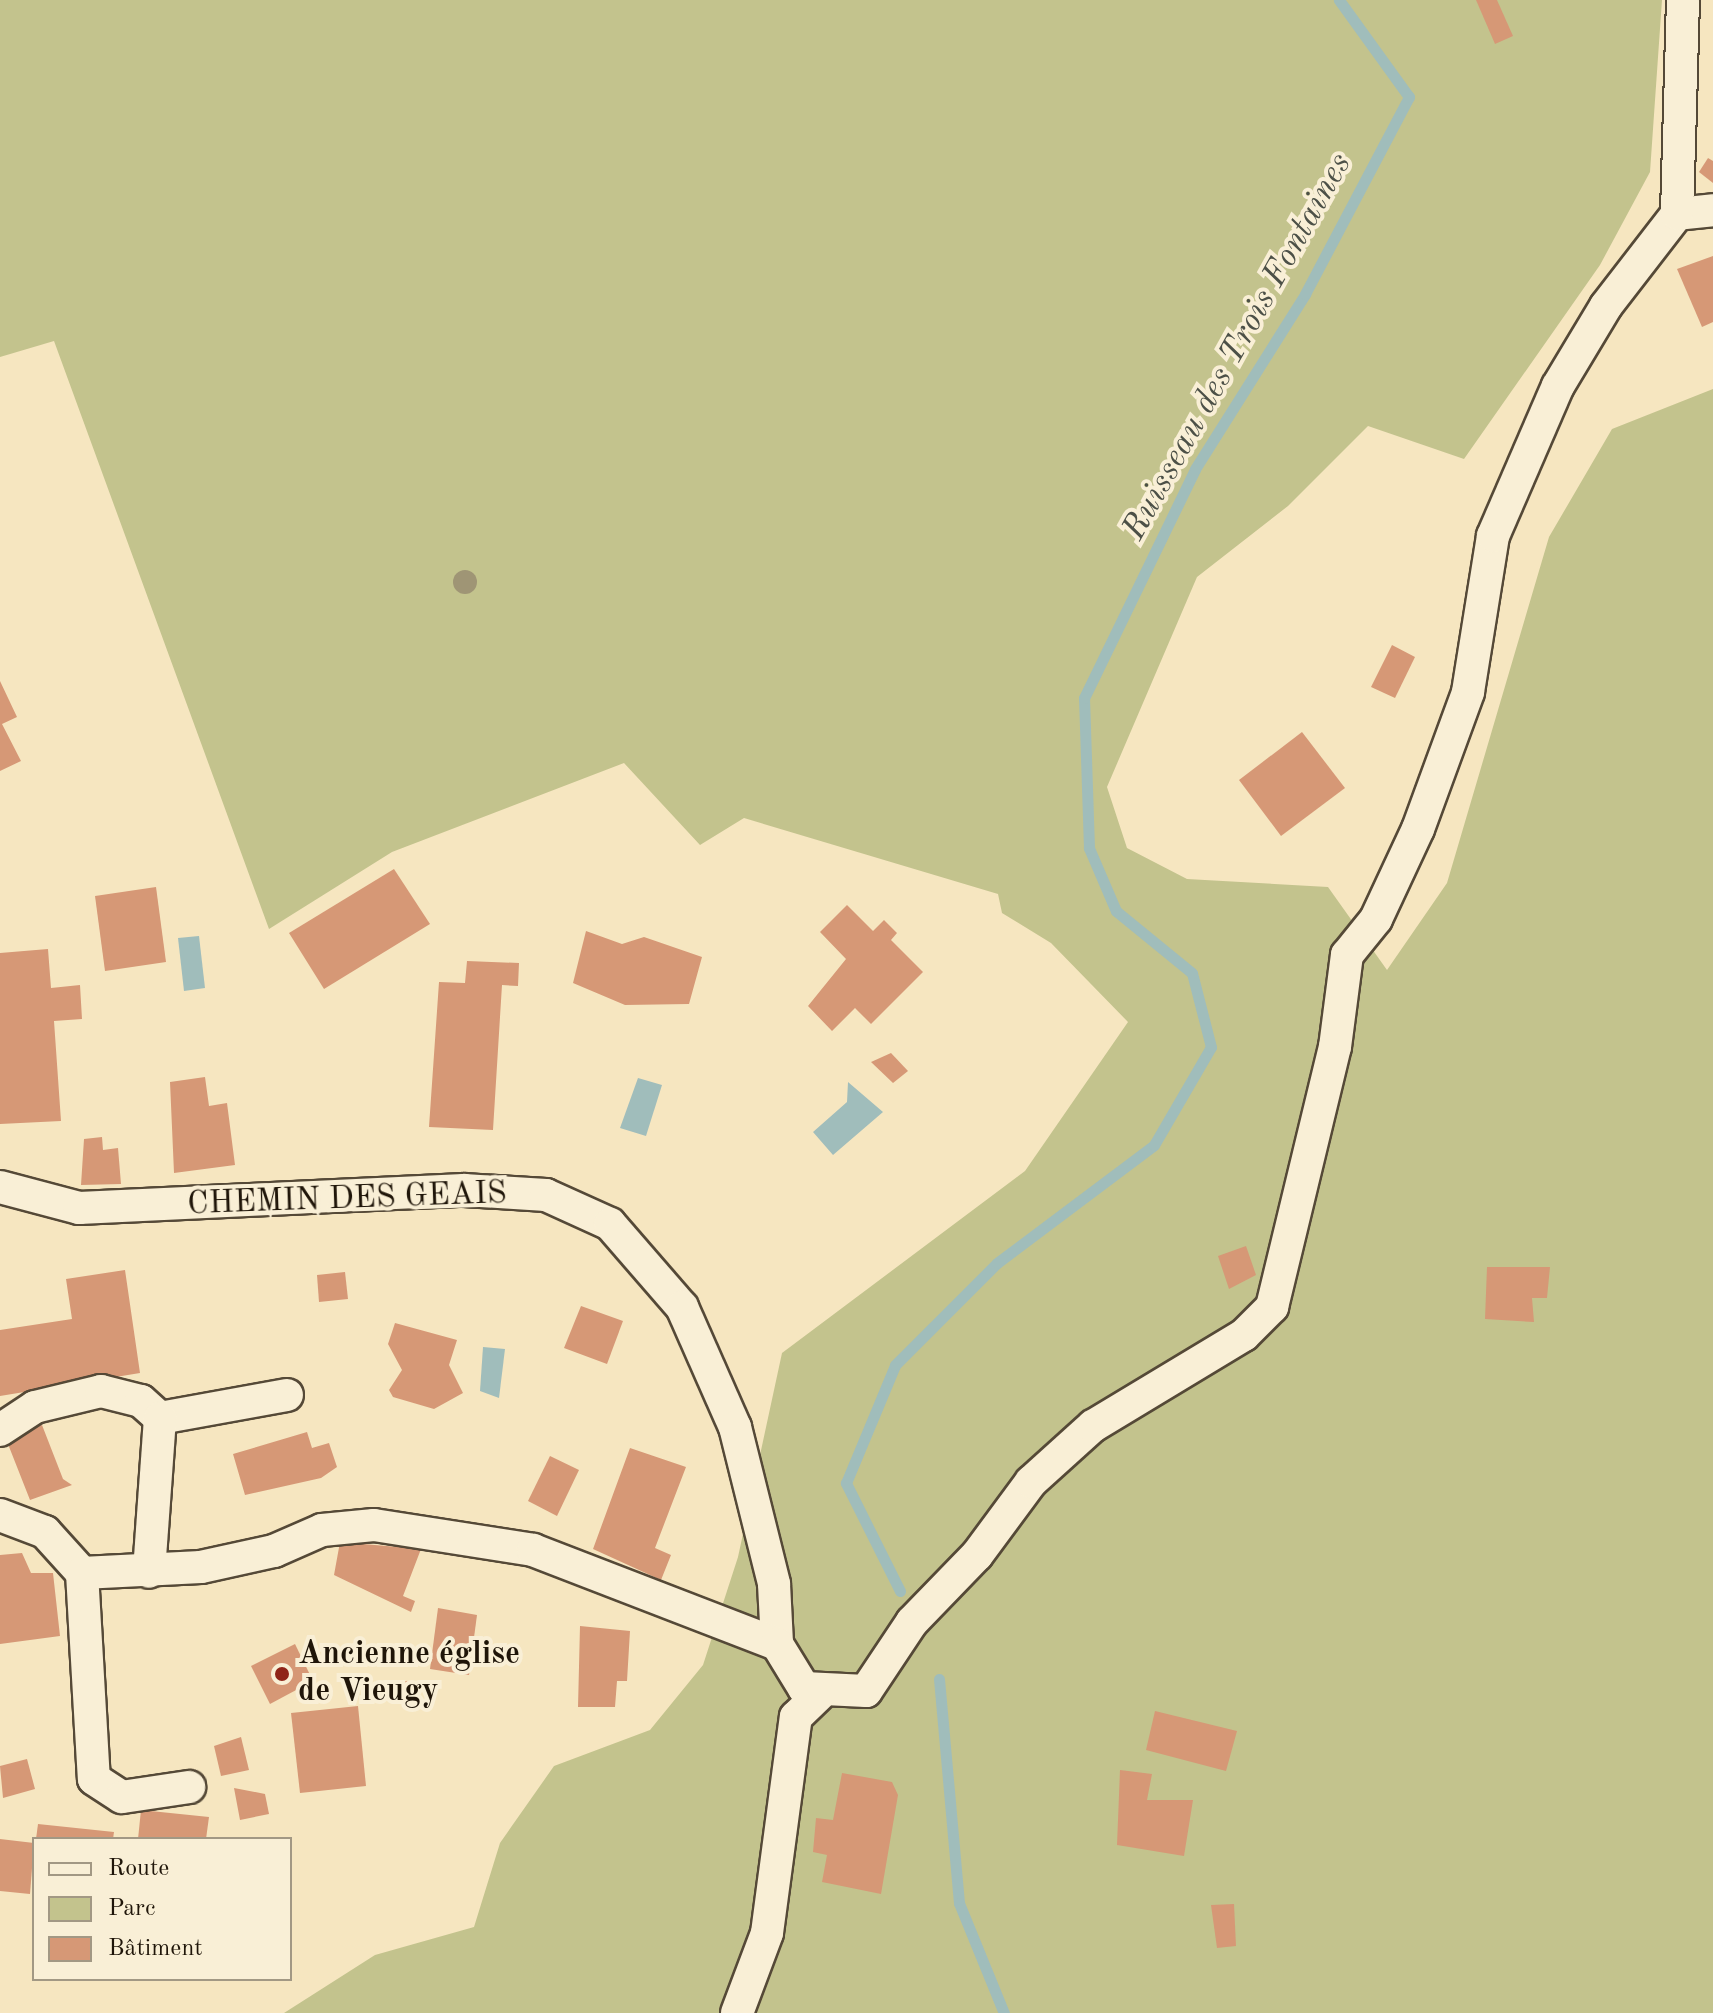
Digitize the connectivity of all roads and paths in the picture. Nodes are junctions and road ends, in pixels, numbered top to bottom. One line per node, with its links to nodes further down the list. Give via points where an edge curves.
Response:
1 (1683, 0): 3 (street)
2 (1713, 210): 3 (street)
3 (1677, 214): 12 (street, via 1606,306 1558,386 1493,536 1468,692 1418,829 1376,919 1347,955 1335,1047 1272,1307 1244,1335 1093,1426 1031,1482 977,1555 912,1622 866,1691)
4 (0, 1187): 11 (street, CHEMIN DES GEAIS, via 79,1208 464,1190 546,1195 610,1224 682,1307 735,1427 774,1584)
5 (287, 1395): 6 (street)
6 (160, 1418): 7 (street, via 141,1401 101,1391 35,1407); 9 (street)
7 (0, 1430)
8 (0, 1515): 10 (street, via 45,1532)
9 (149, 1572): 10 (street); 11 (street, via 274,1551 322,1530 374,1525 533,1550)
10 (82, 1573): 13 (street, via 94,1779 122,1797)
11 (777, 1644): 12 (street, via 804,1688)
12 (819, 1695): 14 (street, via 796,1717 767,1933)
13 (189, 1787)
14 (737, 2013)

